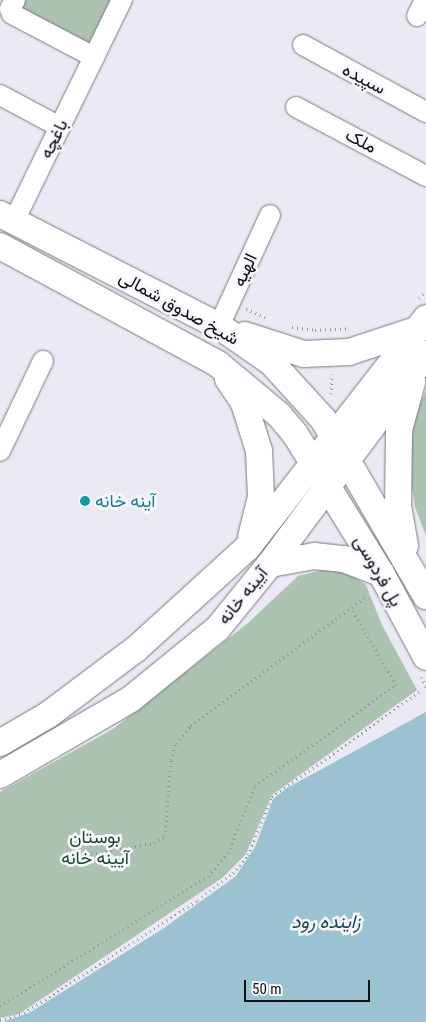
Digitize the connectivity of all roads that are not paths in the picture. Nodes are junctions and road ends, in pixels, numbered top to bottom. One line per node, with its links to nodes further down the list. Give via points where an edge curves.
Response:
1 (15, 0): 4 (street, via 10,9 12,14)
2 (122, 0): 4 (street, باغچه)
3 (302, 45): 7 (street, سپیده)
4 (94, 57): 8 (street, باغچه)
5 (0, 94): 8 (street)
6 (296, 107): 9 (street, ملک)
7 (426, 112)
8 (60, 127): 11 (street, باغچه)
9 (426, 176)
10 (270, 215): 14 (street, الهیه)
11 (7, 217): 14 (main road, شیخ صدوق شمالی)
12 (0, 246): 17 (main road, شیخ صدوق شمالی)
13 (418, 318): 14 (main road, via 349,352 304,354); 18 (main road, آیینه خانه)
14 (219, 326): 18 (main road, شیخ صدوق شمالی, via 282,373 305,396)
15 (422, 359): 20 (main road, آیینه خانه); 25 (main road, via 399,430 398,505)
16 (43, 361): 19 (street)
17 (218, 364): 21 (main road, شیخ صدوق شمالی, via 279,415); 23 (main road, via 244,403 259,451 261,497)
18 (334, 437): 20 (main road, شیخ صدوق شمالی); 21 (main road, آیینه خانه)
19 (0, 451)
20 (348, 460): 22 (main road, آیینه خانه); 25 (main road, پل فردوسی)
21 (313, 462): 22 (main road, شیخ صدوق شمالی); 23 (main road, آیینه خانه)
22 (327, 486): 24 (main road, آیینه خانه); 26 (main road, پل فردوسی)
23 (248, 547): 29 (main road, آیینه خانه)
24 (270, 564): 26 (main road, via 314,556 344,559); 30 (main road, آیینه خانه, via 218,628)
25 (409, 564): 27 (main road, پل فردوسی)
26 (381, 573): 28 (main road, پل فردوسی)
27 (426, 596)
28 (426, 657)
29 (123, 659): 30 (main road, via 141,667); 31 (main road, آیینه خانه, via 48,715)
30 (147, 686): 32 (main road, آیینه خانه)
31 (0, 743)
32 (0, 775)

